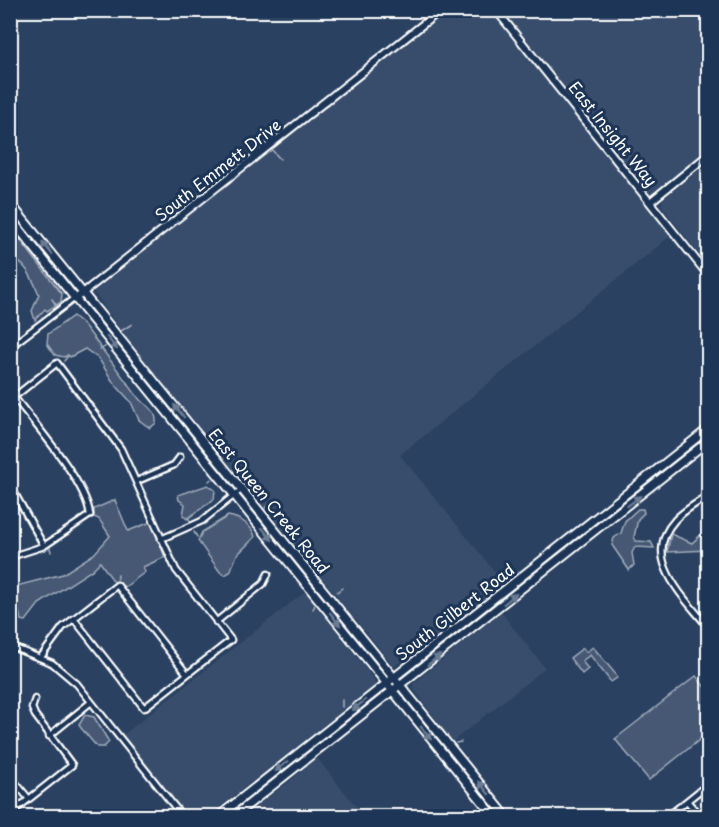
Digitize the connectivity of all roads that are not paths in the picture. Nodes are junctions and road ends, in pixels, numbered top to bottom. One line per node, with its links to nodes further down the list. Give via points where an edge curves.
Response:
1 (441, 10): 8 (street, South Emmett Drive)
2 (496, 10): 4 (street, East Insight Way)
3 (708, 155): 4 (street)
4 (650, 202): 7 (street, East Insight Way)
5 (10, 203): 8 (main road, East Queen Creek Road, one-way to 5)
6 (10, 218): 8 (main road, East Queen Creek Road)
7 (708, 275)
8 (79, 296): 9 (street, South Emmett Drive); 15 (main road, East Queen Creek Road, one-way to 8); 16 (main road, East Queen Creek Road, one-way to 16)
9 (10, 347)
10 (708, 429): 18 (main road, South Gilbert Road)
11 (708, 441): 19 (main road, South Gilbert Road, one-way to 11)
12 (180, 457): 13 (street, via 174,465)
13 (137, 481): 20 (street); 21 (street, via 111,433 57,363 14,398 62,459 90,515)
14 (10, 485): 21 (street)
15 (242, 489): 16 (street); 24 (main road, East Queen Creek Road)
16 (235, 495): 20 (street, via 196,525); 25 (main road, East Queen Creek Road, one-way to 25)
17 (708, 496): 30 (street, via 676,519 664,538 663,560 669,578)
18 (582, 529): 19 (main road); 26 (main road, South Gilbert Road)
19 (588, 537): 27 (main road, South Gilbert Road, one-way to 19)
20 (161, 539): 29 (street, via 176,570)
21 (44, 546): 22 (street)
22 (10, 557)
23 (268, 574): 29 (street, via 263,584)
24 (322, 587): 25 (main road); 34 (main road, East Queen Creek Road)
25 (314, 593): 35 (main road, East Queen Creek Road, one-way to 35)
26 (489, 603): 27 (main road); 34 (main road, South Gilbert Road)
27 (495, 611): 36 (main road, South Gilbert Road, one-way to 27)
28 (74, 619): 32 (street, via 56,634); 33 (street, via 117,585); 33 (street, via 144,708)
29 (216, 622): 33 (street, via 231,640)
30 (708, 627)
31 (10, 646): 32 (street)
32 (41, 657): 39 (street, via 69,676)
33 (187, 674)
34 (395, 676): 35 (main road, South Gilbert Road); 36 (main road, East Queen Creek Road)
35 (386, 683): 37 (main road, East Queen Creek Road); 47 (main road, South Gilbert Road, one-way to 47)
36 (402, 685): 37 (main road, South Gilbert Road); 50 (main road, East Queen Creek Road, one-way to 36)
37 (393, 693): 48 (main road, South Gilbert Road); 49 (main road, East Queen Creek Road, one-way to 49)
38 (35, 699): 40 (street, via 32,708)
39 (92, 702): 40 (street); 46 (street)
40 (49, 736): 43 (street, via 72,765)
41 (10, 776): 43 (street)
42 (708, 784): 44 (street)
43 (29, 799): 45 (street)
44 (687, 801): 51 (street); 52 (street)
45 (10, 814)
46 (182, 816)
47 (219, 816)
48 (234, 816)
49 (494, 816)
50 (506, 816)
51 (668, 816)
52 (700, 816)

